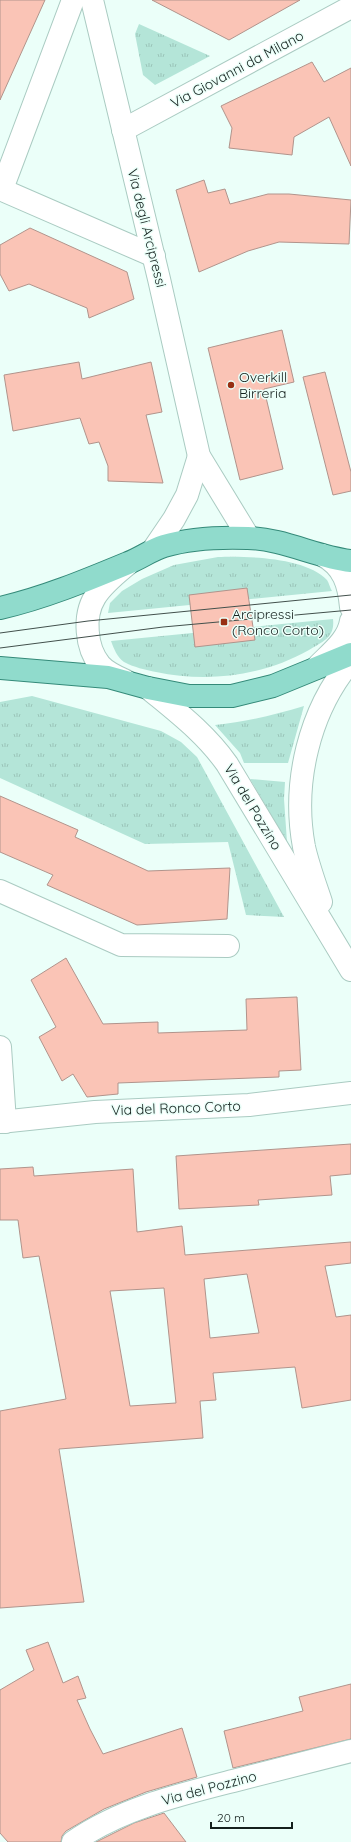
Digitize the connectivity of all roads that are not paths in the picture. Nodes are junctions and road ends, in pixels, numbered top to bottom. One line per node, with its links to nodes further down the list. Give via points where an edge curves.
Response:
1 (73, 0): 5 (street)
2 (92, 0): 4 (street, Via degli Arcipressi)
3 (351, 7): 4 (street, Via Giovanni da Milano)
4 (123, 130): 6 (street, Via degli Arcipressi)
5 (1, 189): 6 (street)
6 (154, 256): 7 (street, Via degli Arcipressi)
7 (199, 456): 8 (street, Via degli Arcipressi); 9 (street, Via degli Arcipressi, via 187,495)
8 (249, 538): 9 (main road, via 190,540); 10 (main road, via 287,544)
9 (153, 550): 12 (main road)
10 (322, 555): 11 (main road); 13 (street, via 332,561 343,574)
11 (351, 561)
12 (130, 562): 14 (main road, via 46,595); 20 (street, Via del Pozzino, via 99,592 92,603 88,621 89,636 97,660 105,670)
13 (351, 607)
14 (0, 608)
15 (351, 621): 19 (street, via 343,640)
16 (351, 654): 19 (main road)
17 (351, 661): 22 (street, Via del Pozzino, via 334,684 313,727 305,757 301,797 301,823 305,848)
18 (0, 668): 20 (main road, via 96,676)
19 (316, 668): 20 (main road, via 262,689 232,696 188,696)
20 (138, 685): 22 (street, Via del Pozzino, via 194,725 224,759)
21 (0, 891): 23 (street, via 121,945)
22 (336, 944): 24 (street, Via del Pozzino)
23 (228, 946)
24 (351, 970)
25 (0, 1047): 27 (street)
26 (351, 1093): 27 (street, Via del Ronco Corto, via 249,1105 95,1112)
27 (2, 1122)
28 (351, 1751): 29 (street, Via del Pozzino, via 176,1796 98,1826)
29 (73, 1842)

